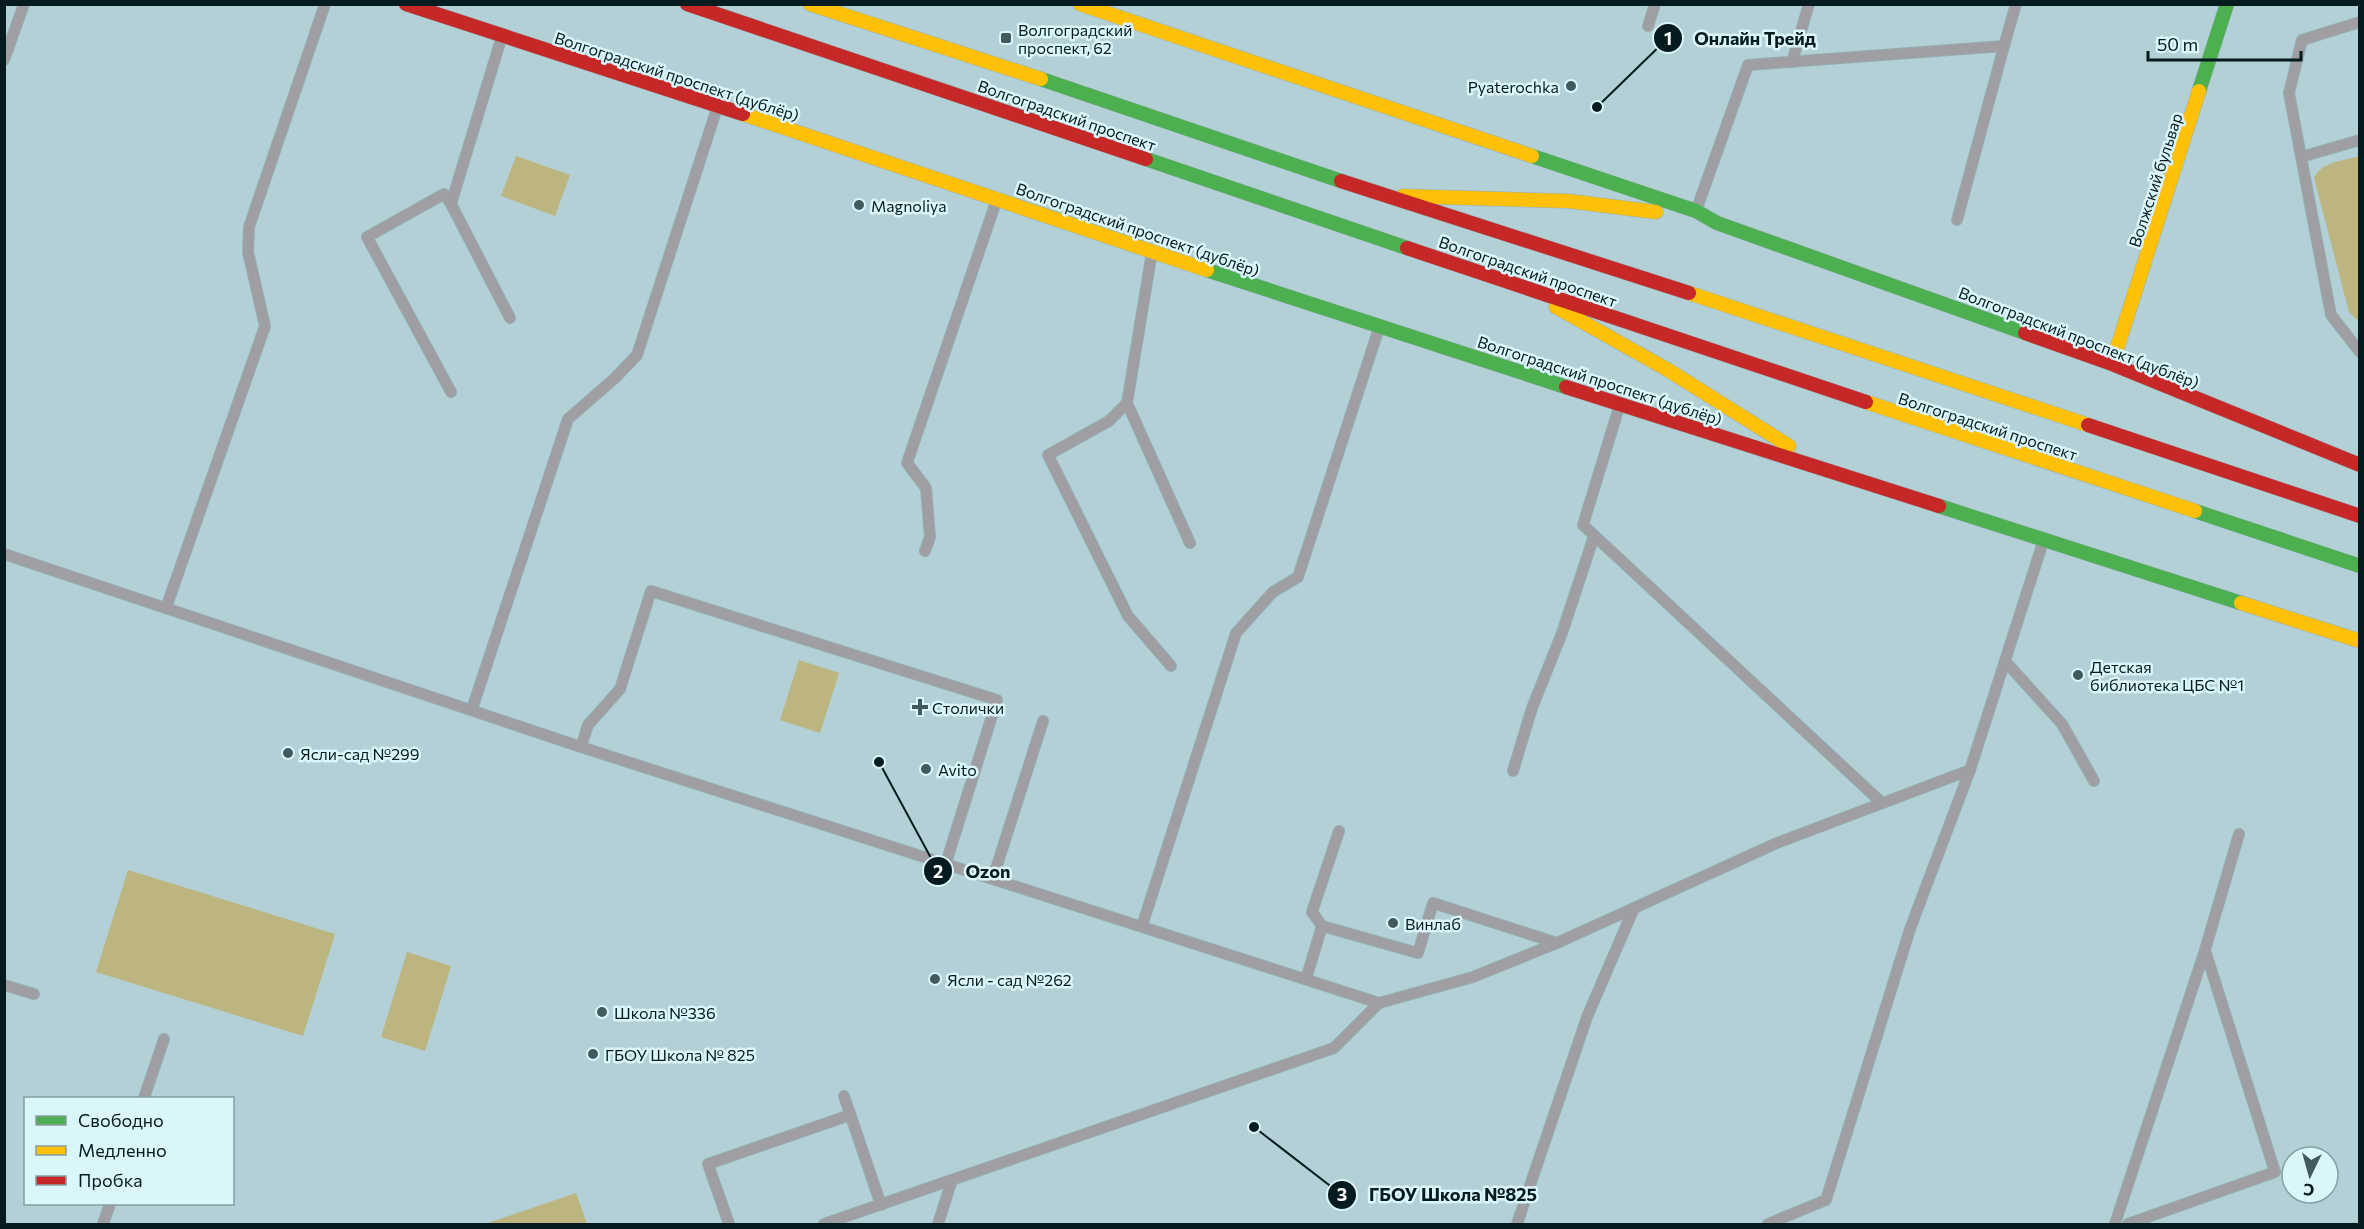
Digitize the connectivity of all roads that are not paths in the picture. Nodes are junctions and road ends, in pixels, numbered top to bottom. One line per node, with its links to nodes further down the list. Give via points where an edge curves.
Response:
1 (24, 4): 15 (lane)
2 (324, 4): 46 (lane, via 249,227 248,252 265,326)
3 (406, 4): 13 (main road, Волгоградский проспект (дублёр))
4 (687, 4): 27 (main road, Волгоградский проспект)
5 (810, 4): 20 (main road, Волгоградский проспект)
6 (1080, 4): 23 (main road, Волгоградский проспект (дублёр))
7 (1655, 4): 12 (lane)
8 (1809, 4): 16 (lane)
9 (2016, 4): 14 (lane)
10 (2227, 4): 31 (main road, Волжский бульвар)
11 (2360, 22): 19 (lane, via 2302,40 2289,93)
12 (1648, 26)
13 (502, 36): 17 (main road, Волгоградский проспект (дублёр)); 22 (lane)
14 (2004, 46): 16 (lane); 24 (lane)
15 (4, 60)
16 (1792, 62): 23 (lane, via 1748,65)
17 (718, 106): 21 (main road, Волгоградский проспект (дублёр)); 50 (lane, via 637,355 568,419)
18 (2360, 140): 19 (lane)
19 (2301, 157): 30 (lane, via 2331,315)
20 (1384, 196): 25 (main road, Волгоградский проспект (дублёр), via 1568,201); 39 (main road, Волгоградский проспект)
21 (997, 199): 26 (main road, Волгоградский проспект (дублёр)); 43 (lane, via 907,463 926,488 930,537)
22 (451, 204): 28 (lane); 32 (lane, via 444,194 367,237)
23 (1696, 211): 25 (main road, Волгоградский проспект (дублёр))
24 (1958, 220)
25 (1718, 223): 31 (main road, Волгоградский проспект (дублёр))
26 (1152, 251): 29 (main road, Волгоградский проспект (дублёр)); 33 (lane)
27 (1512, 282): 38 (main road, Волгоградский проспект (дублёр), via 1668,370 1781,443); 45 (main road, Волгоградский проспект)
28 (510, 318)
29 (1379, 327): 34 (main road, Волгоградский проспект (дублёр)); 62 (lane, via 1298,577 1273,592 1236,633)
30 (2360, 352)
31 (2112, 364): 36 (main road, Волгоградский проспект (дублёр))
32 (451, 392)
33 (1127, 403): 42 (lane); 49 (lane, via 1108,421 1048,455 1128,616)
34 (1620, 404): 38 (main road, Волгоградский проспект (дублёр)); 40 (lane, via 1583,525)
35 (2360, 450): 36 (lane)
36 (2343, 459): 37 (main road, Волгоградский проспект (дублёр))
37 (2360, 465)
38 (1861, 481): 41 (main road, Волгоградский проспект (дублёр))
39 (2360, 516)
40 (1594, 536): 54 (lane); 56 (lane)
41 (2044, 540): 47 (main road, Волгоградский проспект (дублёр)); 48 (lane)
42 (1191, 543)
43 (925, 552)
44 (4, 554): 46 (lane)
45 (2360, 566)
46 (166, 608): 50 (lane)
47 (2360, 640)
48 (2005, 661): 53 (lane); 55 (lane, via 2062,724)
49 (1171, 666)
50 (472, 709): 52 (lane)
51 (1043, 721): 60 (lane)
52 (581, 747): 59 (lane); 59 (lane, via 588,725 620,689 651,591 997,700)
53 (1970, 770): 56 (lane); 82 (lane, via 1910,929 1826,1200)
54 (1513, 771)
55 (2094, 781)
56 (1882, 803): 61 (lane, via 1777,843)
57 (1339, 831): 63 (lane, via 1312,912)
58 (2239, 834): 65 (lane)
59 (946, 863): 60 (lane)
60 (993, 879): 62 (lane)
61 (1634, 908): 64 (lane); 81 (lane, via 1587,1017)
62 (1142, 926): 66 (lane)
63 (1322, 926): 64 (lane, via 1418,953 1433,903); 66 (lane)
64 (1557, 943): 69 (lane, via 1473,977)
65 (2205, 950): 83 (lane); 84 (lane, via 2275,1172)
66 (1306, 979): 69 (lane)
67 (4, 985): 68 (lane)
68 (34, 994)
69 (1379, 1002): 74 (lane, via 1334,1048)
70 (164, 1039): 72 (lane)
71 (844, 1096): 73 (lane)
72 (144, 1097)
73 (850, 1114): 76 (lane); 78 (lane, via 708,1164)
74 (952, 1180): 76 (lane); 80 (lane)
75 (109, 1205): 77 (lane)
76 (881, 1205): 79 (lane)
77 (103, 1224)
78 (729, 1224)
79 (824, 1224)
80 (938, 1224)
81 (1517, 1224)
82 (1768, 1224)
83 (2115, 1224)
84 (2128, 1224)

